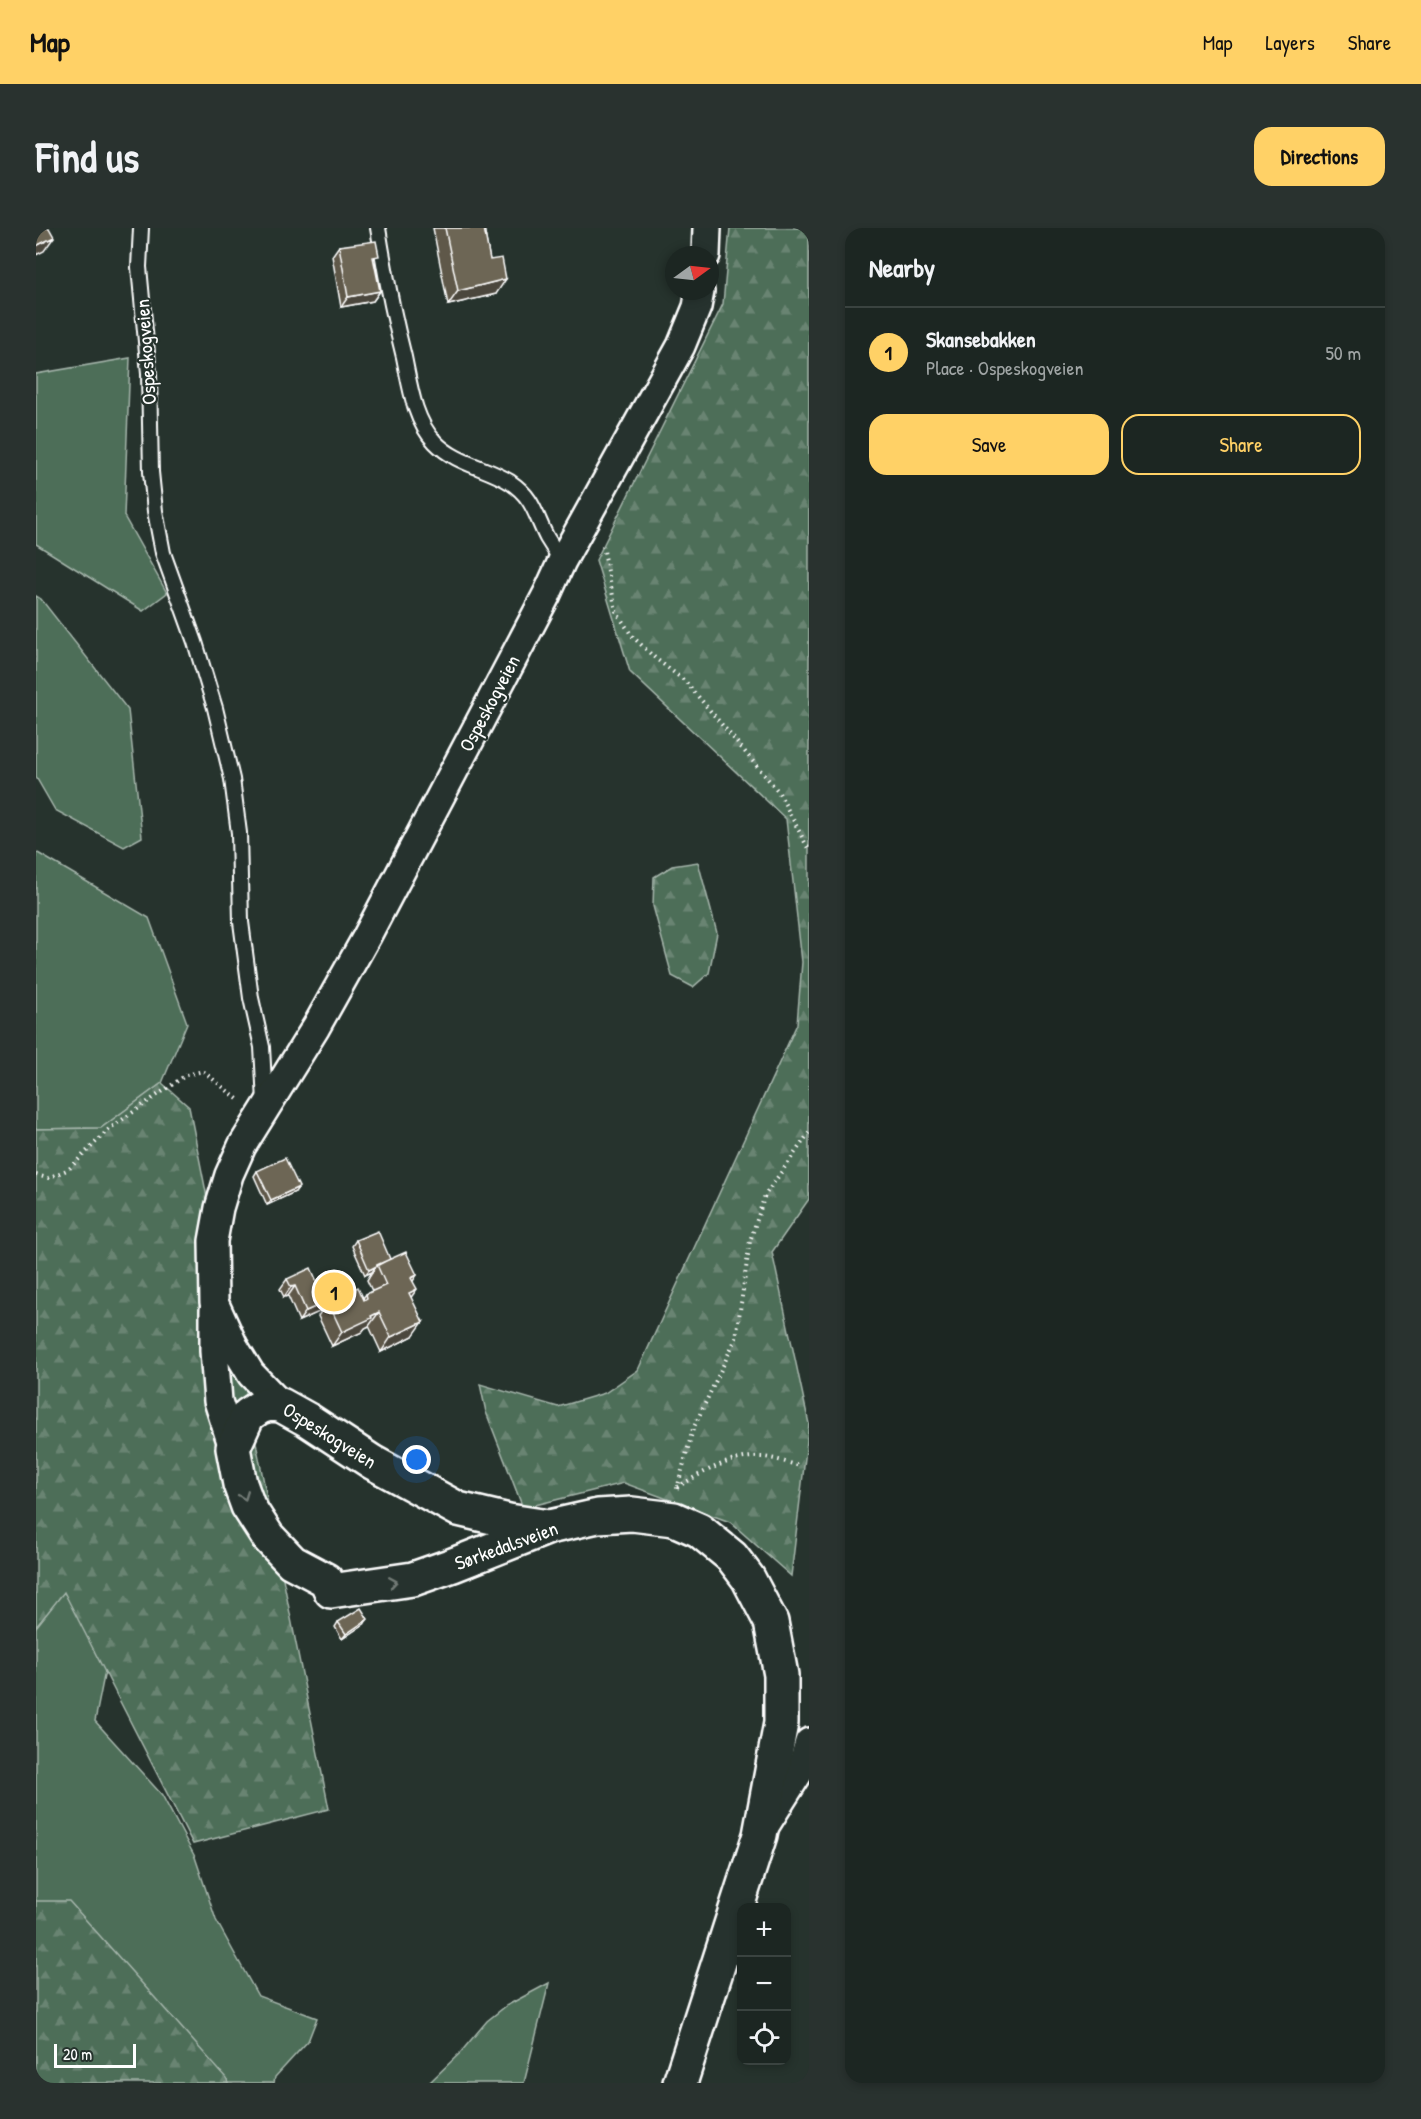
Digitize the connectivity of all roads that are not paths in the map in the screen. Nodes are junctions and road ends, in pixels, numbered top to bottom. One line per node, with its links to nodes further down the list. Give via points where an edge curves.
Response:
1 (141, 228): 7 (lane, Ospeskogveien, via 139,267 155,511 163,553 202,664 232,779 239,833 242,922 262,1047)
2 (378, 228): 6 (lane, via 414,404 425,428 442,449 523,492)
3 (707, 228): 4 (street)
4 (706, 246)
5 (698, 300): 6 (street, Ospeskogveien, via 681,346)
6 (562, 561): 7 (street, Ospeskogveien, via 367,936)
7 (263, 1114): 8 (street, Ospeskogveien, via 242,1146 219,1208 213,1241)
8 (214, 1302): 9 (street, Ospeskogveien, via 251,1374); 10 (street, via 218,1401)
9 (281, 1405): 10 (street, via 260,1407 248,1415); 11 (street, Ospeskogveien, via 458,1509)
10 (233, 1448): 11 (street, Sørkedalsveien, one-way to 11, via 248,1506 268,1537 292,1562 326,1580 331,1591 413,1579)
11 (549, 1527): 13 (street, Sørkedalsveien, via 598,1516 632,1514 674,1519 699,1530 732,1557 748,1578 771,1622 782,1675 781,1723)
12 (809, 1742): 13 (street, via 801,1769)
13 (760, 1835): 14 (street, Sørkedalsveien)
14 (680, 2083)

